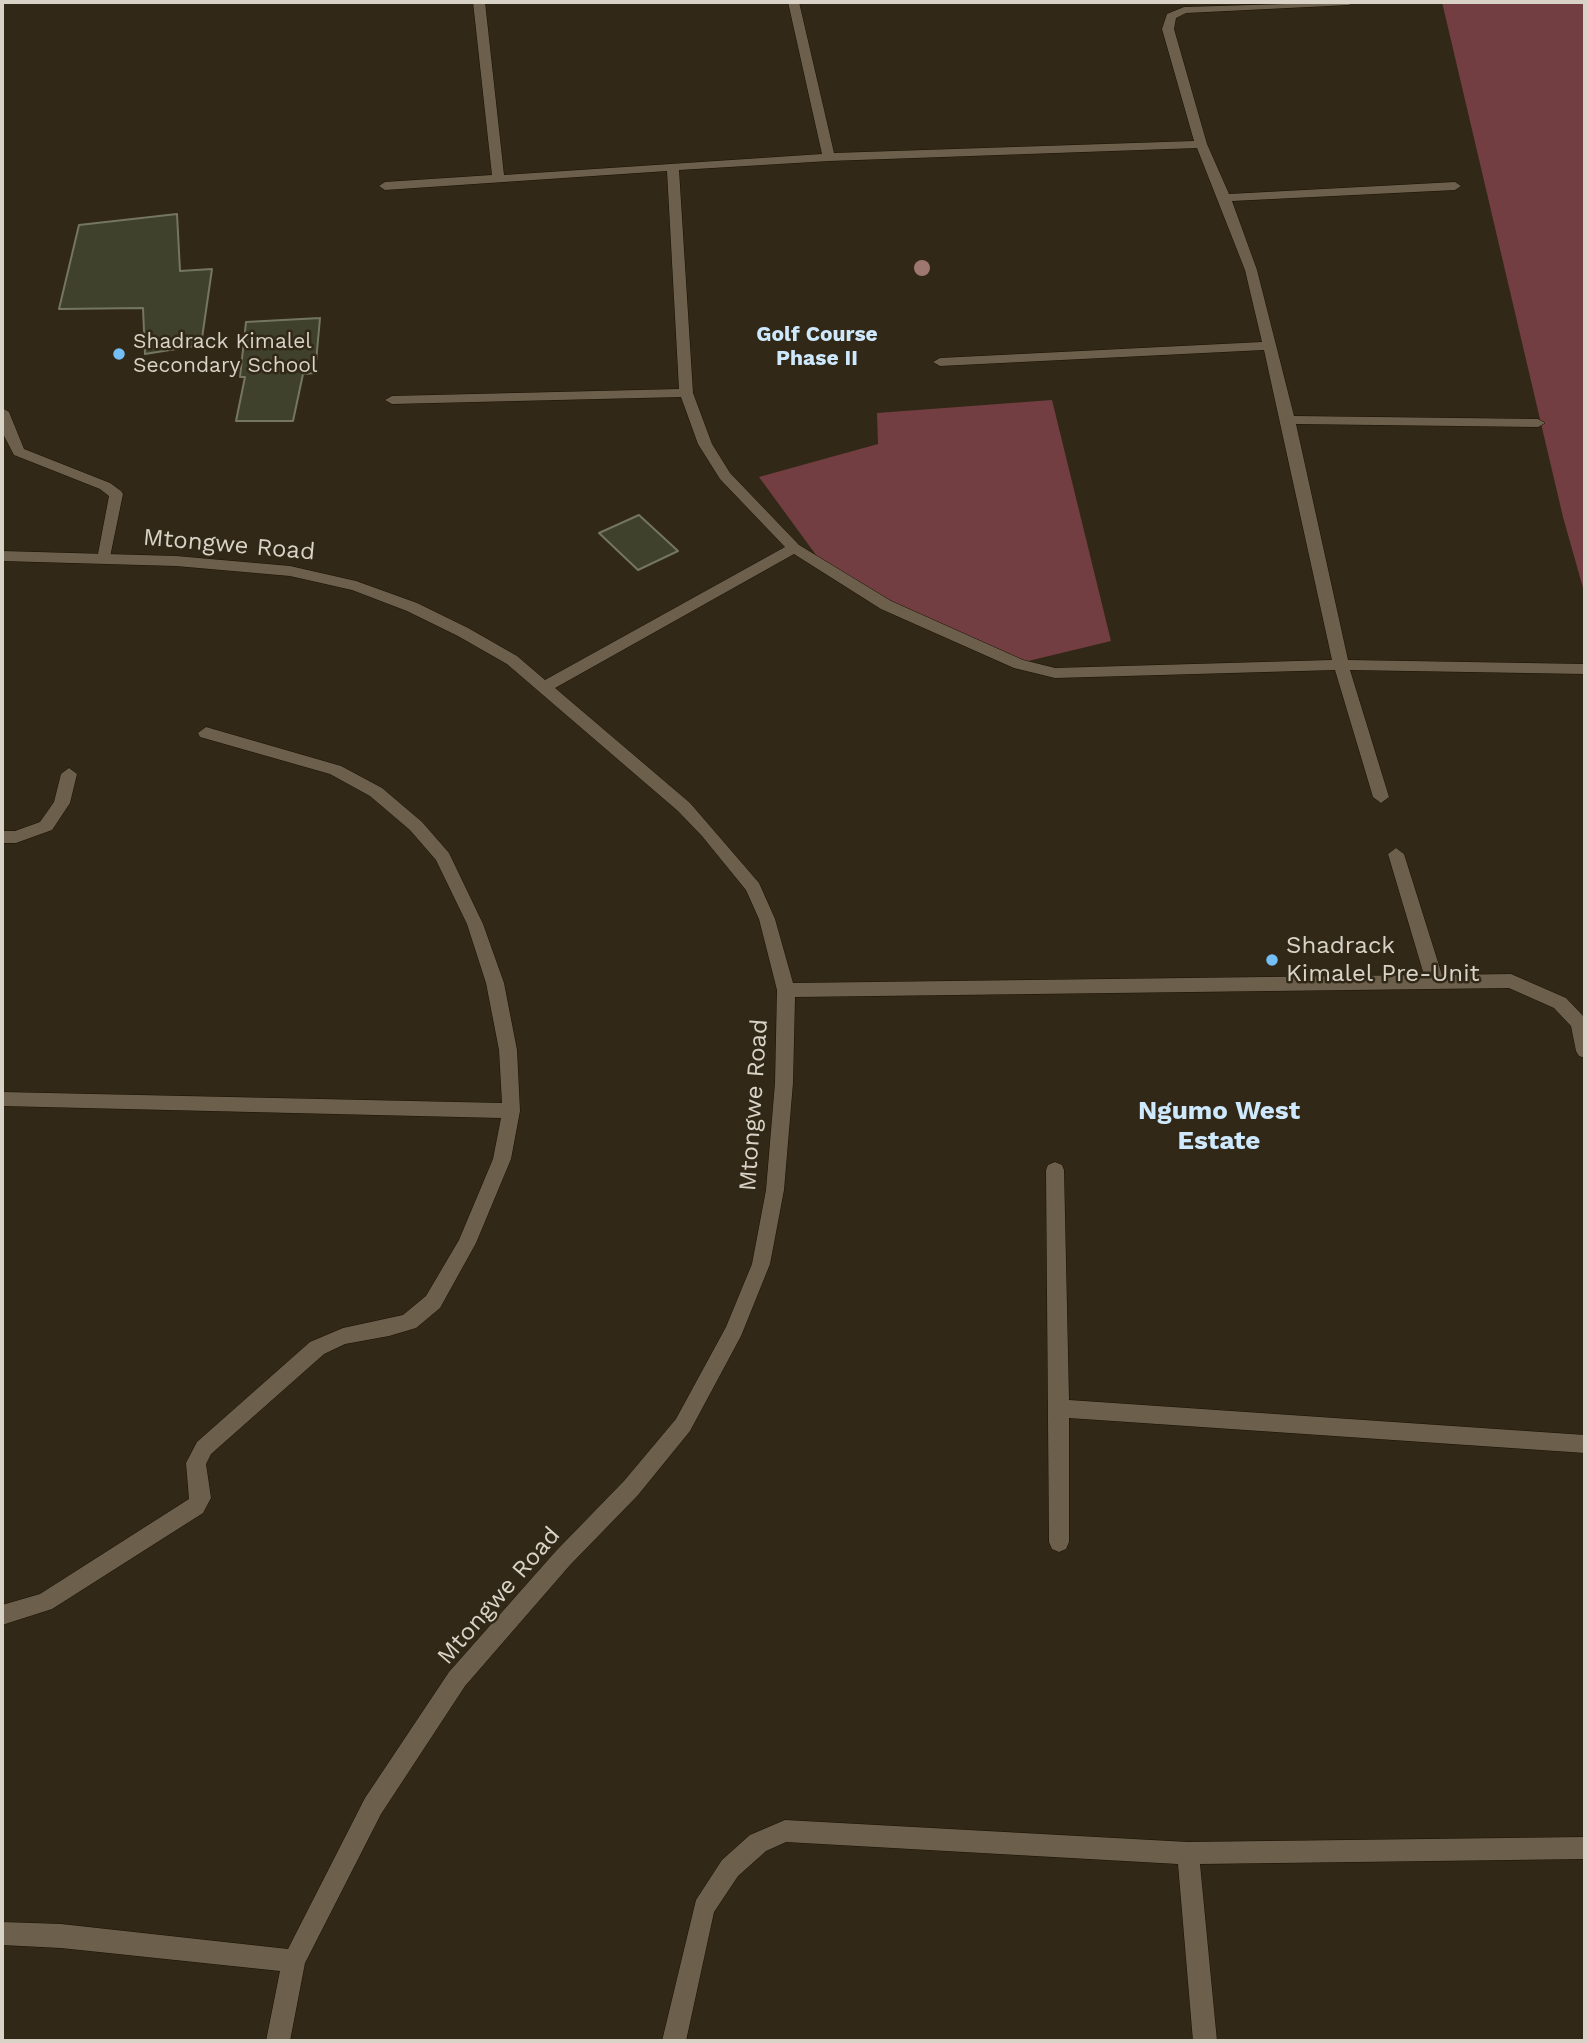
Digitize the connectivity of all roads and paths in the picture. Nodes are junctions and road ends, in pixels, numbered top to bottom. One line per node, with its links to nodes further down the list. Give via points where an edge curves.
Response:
1 (479, 2): 7 (street)
2 (793, 2): 5 (street)
3 (1349, 2): 4 (street, via 1184,10 1171,16 1168,29)
4 (1201, 145): 5 (street); 10 (street)
5 (829, 157): 6 (street)
6 (673, 169): 7 (street); 13 (street)
7 (498, 178): 8 (street)
8 (385, 186)
9 (1455, 186): 10 (street)
10 (1224, 198): 11 (street, via 1251,271)
11 (1269, 346): 12 (street); 16 (street)
12 (940, 362)
13 (686, 393): 14 (street); 18 (street, via 705,444 725,475)
14 (392, 400)
15 (2, 412): 20 (street, via 19,452 116,494)
16 (1288, 420): 17 (street); 21 (street)
17 (1538, 424)
18 (794, 548): 21 (street, via 886,605 1043,671); 23 (street)
19 (2, 556): 20 (street, Mtongwe Road)
20 (104, 559): 23 (street, Mtongwe Road, via 290,571 356,586 463,632 512,660)
21 (1341, 665): 22 (street); 26 (street)
22 (1585, 669)
23 (544, 687): 30 (street, Mtongwe Road, via 684,807 753,887 767,919)
24 (206, 733): 33 (street, via 335,770 376,792 416,826 443,858 475,924 495,983 508,1051)
25 (69, 775): 27 (street, via 62,803 46,826)
26 (1381, 797)
27 (2, 837)
28 (1396, 854): 29 (street)
29 (1435, 982): 30 (street); 31 (street, via 1511,981 1533,989 1560,1003 1579,1023)
30 (786, 990): 42 (street, Mtongwe Road, via 775,1191 761,1264 734,1331 683,1425 457,1679 373,1805)
31 (1585, 1051)
32 (2, 1099): 33 (street)
33 (511, 1111): 38 (street, via 502,1159 467,1243 433,1302 409,1322 343,1336 317,1349 204,1448 196,1463 201,1498 196,1506 45,1602)
34 (1055, 1170): 35 (street)
35 (1059, 1408): 36 (street); 37 (street)
36 (1585, 1444)
37 (1059, 1542)
38 (2, 1615)
39 (1585, 1848): 40 (street)
40 (1188, 1853): 44 (street, via 785,1831 758,1843 730,1868 704,1908); 45 (street)
41 (2, 1933): 42 (street)
42 (294, 1961): 43 (street, Mtongwe Road)
43 (278, 2041)
44 (674, 2041)
45 (1205, 2041)

